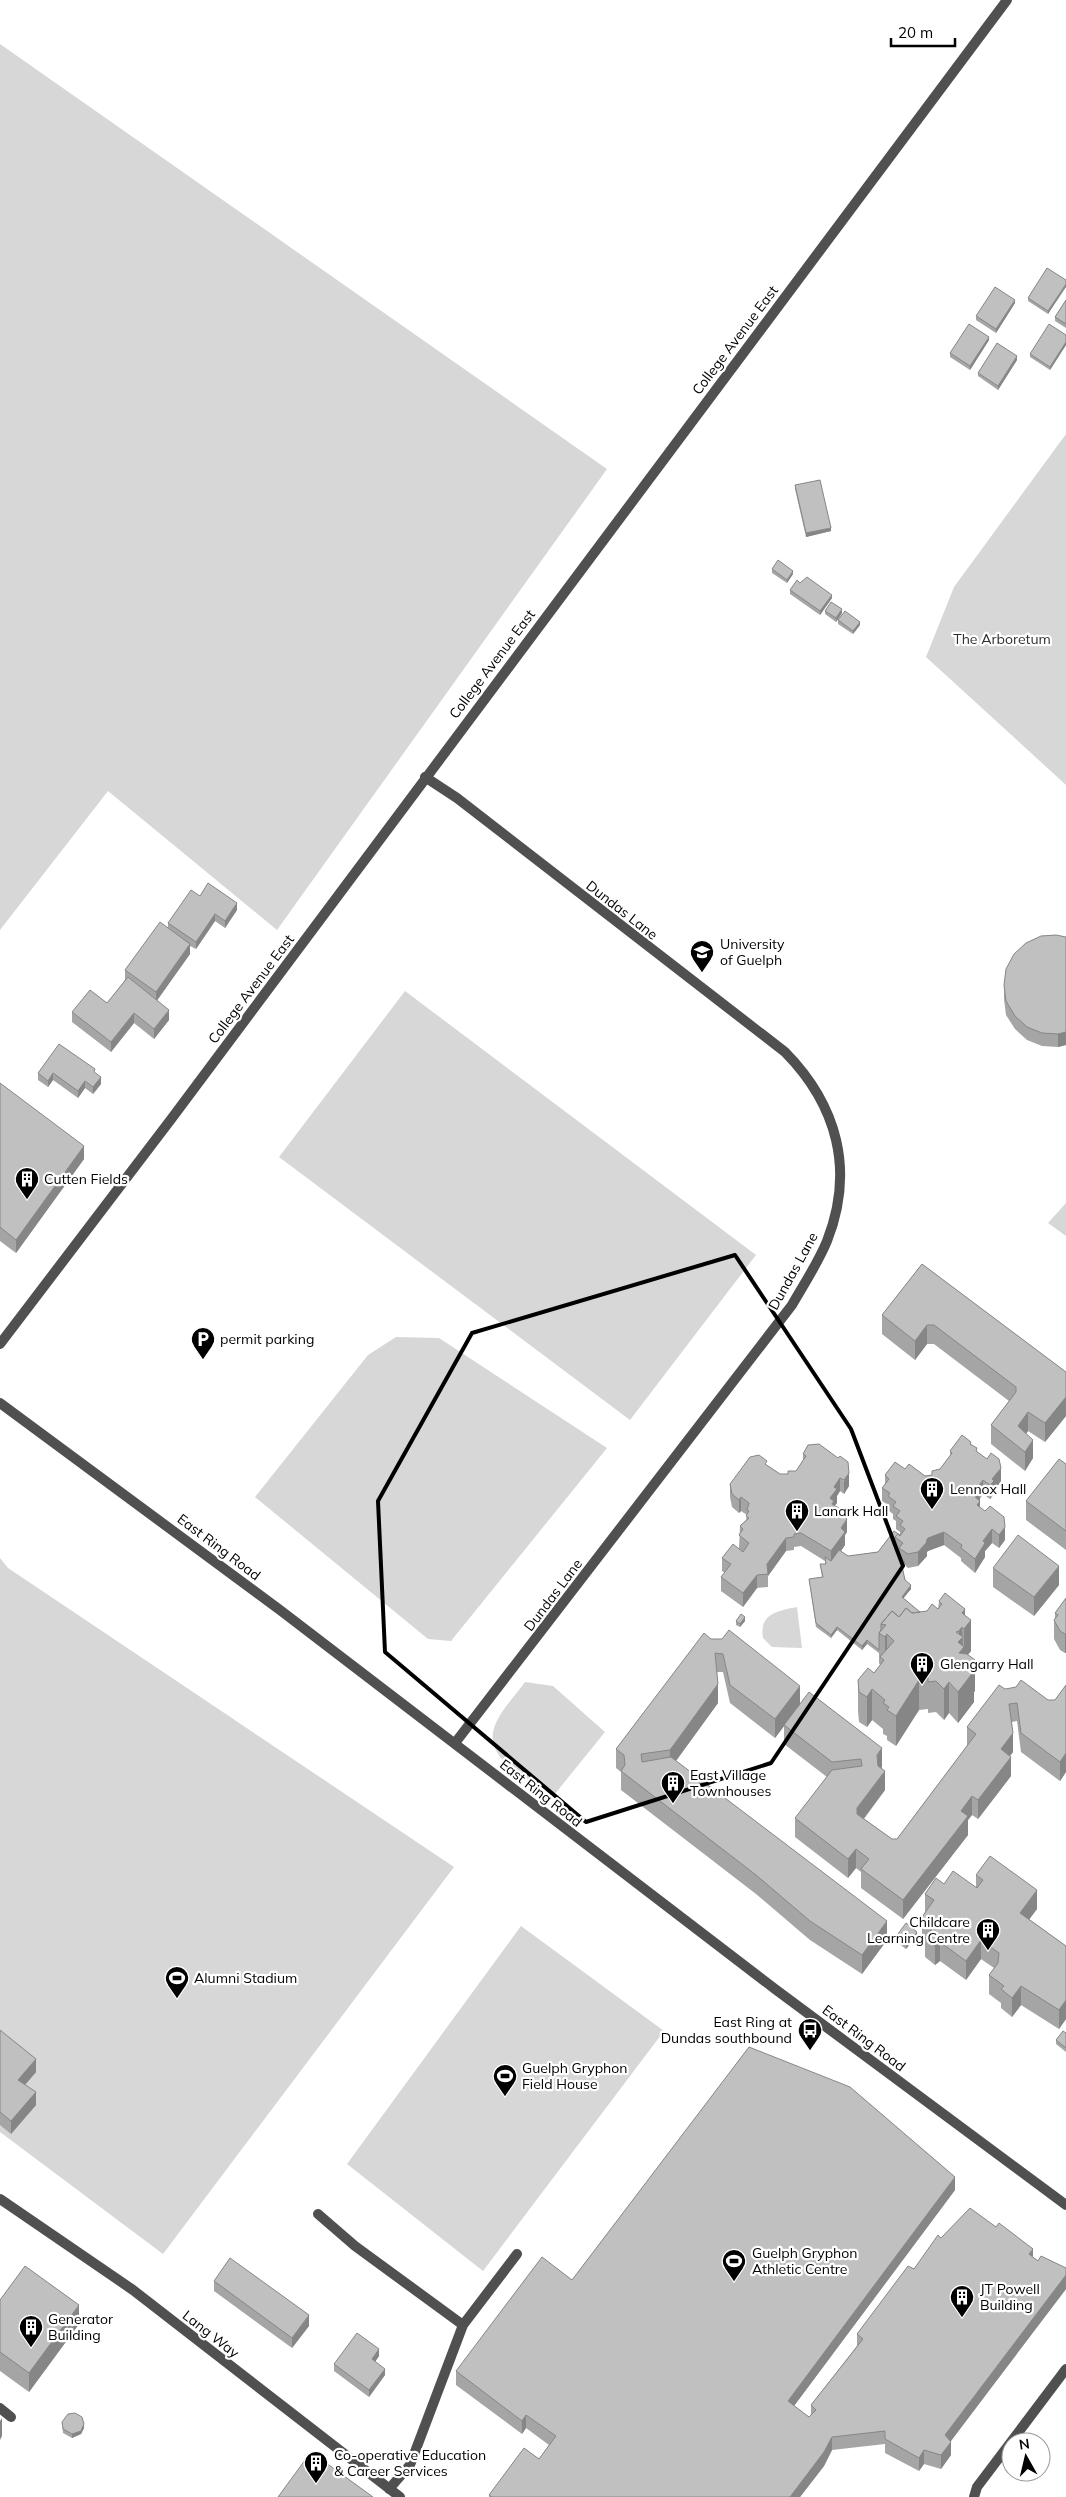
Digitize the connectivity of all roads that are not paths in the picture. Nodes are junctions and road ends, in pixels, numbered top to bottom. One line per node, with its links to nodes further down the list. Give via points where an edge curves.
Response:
1 (1007, 0): 2 (street, College Avenue East)
2 (425, 777): 3 (street, College Avenue East); 5 (street, Dundas Lane, via 457,798 785,1052 801,1069 825,1105 840,1163 840,1182 827,1240 792,1305)
3 (0, 1344)
4 (0, 1403): 5 (street, East Ring Road, via 172,1528)
5 (455, 1743): 7 (street, East Ring Road, via 776,1989)
6 (0, 2199): 16 (street, Lang Way, via 132,2290)
7 (1066, 2205)
8 (318, 2214): 10 (street, via 355,2246)
9 (517, 2254): 10 (street)
10 (463, 2325): 16 (street, via 410,2465)
11 (1066, 2369): 14 (street)
12 (0, 2408): 13 (street)
13 (11, 2416)
14 (1019, 2432)
15 (1001, 2455): 18 (street, via 977,2487)
16 (389, 2489): 17 (street, Lang Way)
17 (400, 2497)
18 (974, 2497)

